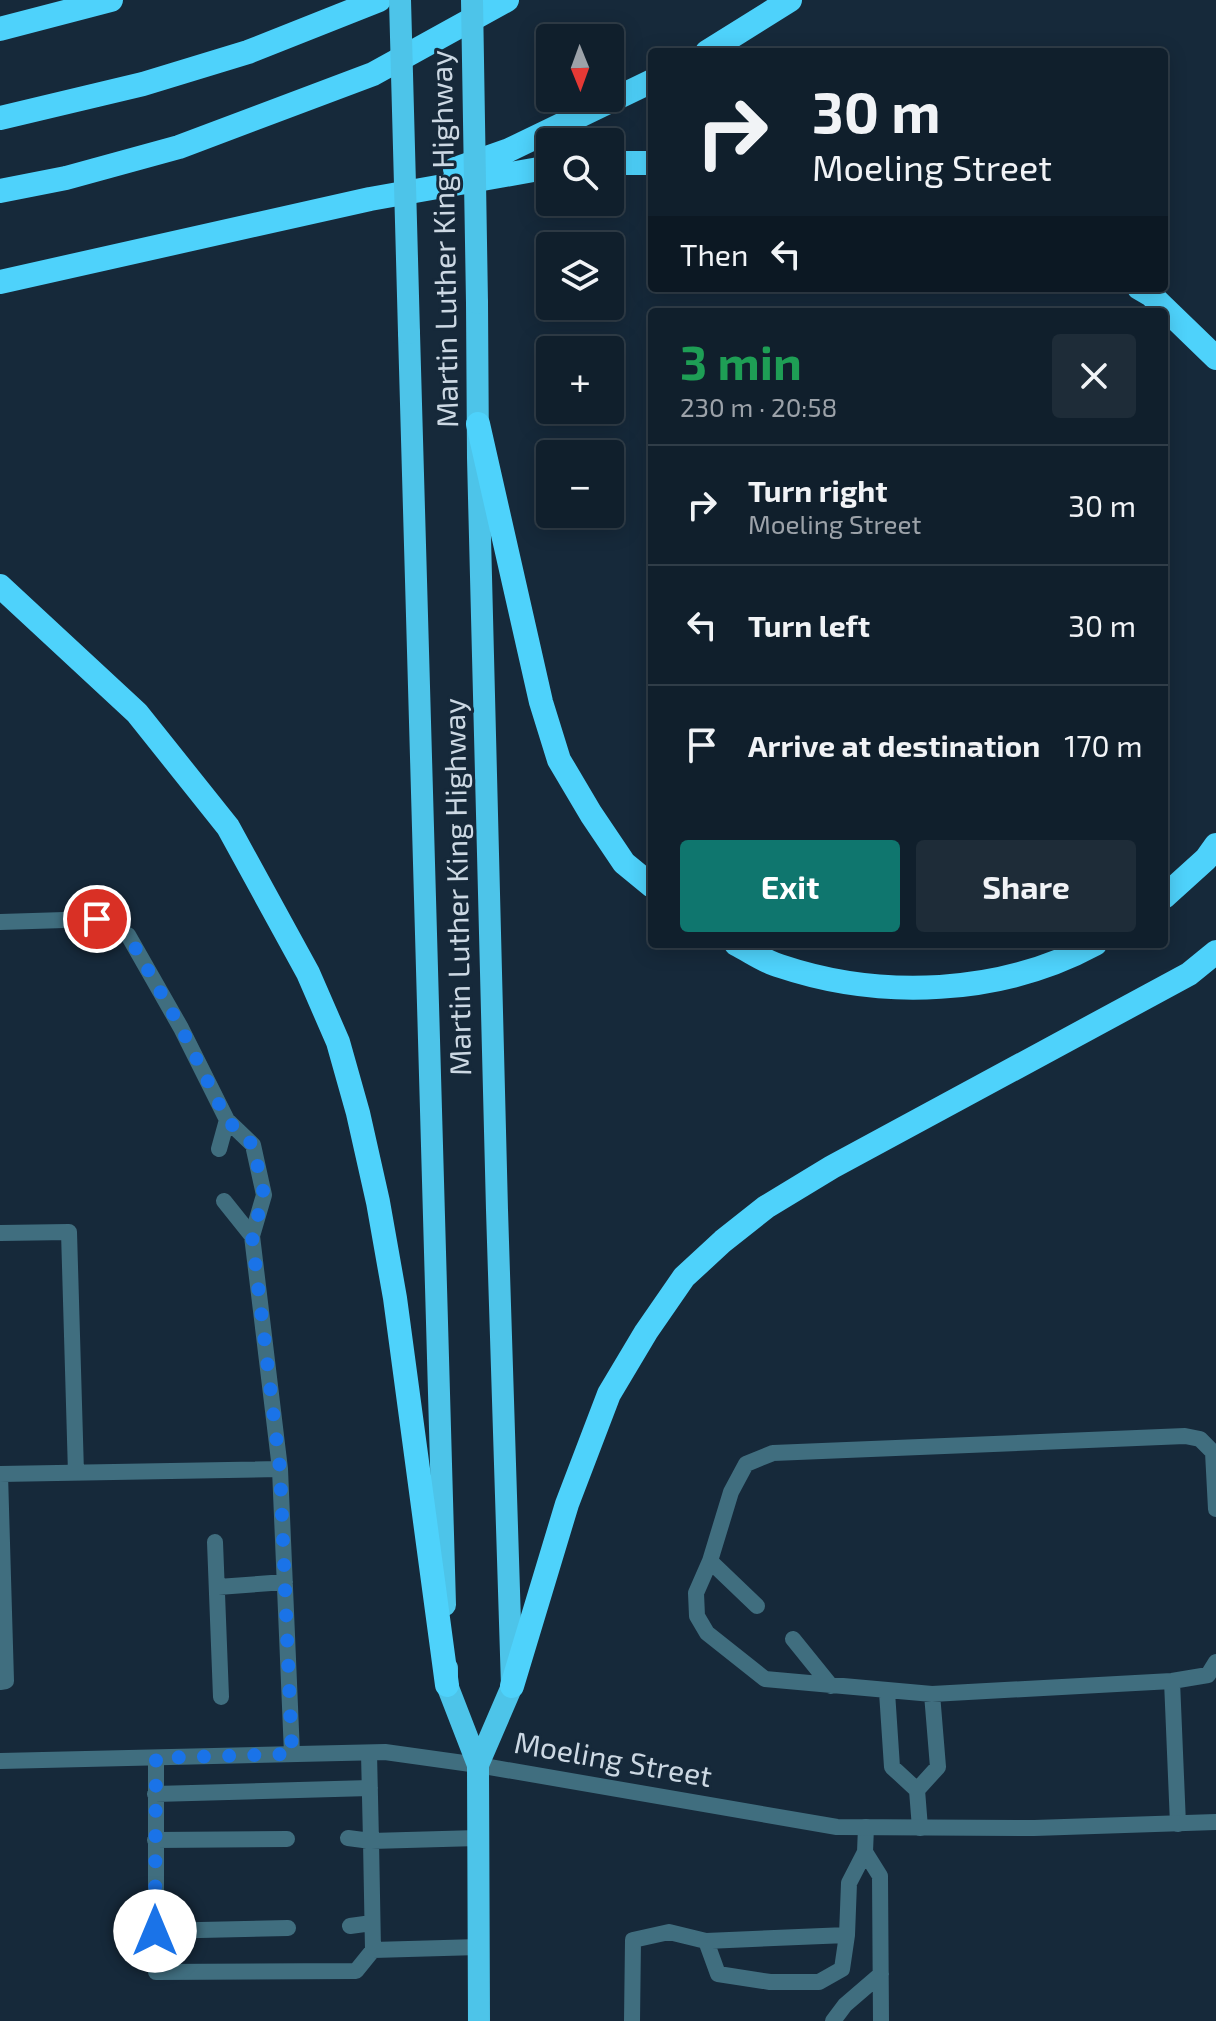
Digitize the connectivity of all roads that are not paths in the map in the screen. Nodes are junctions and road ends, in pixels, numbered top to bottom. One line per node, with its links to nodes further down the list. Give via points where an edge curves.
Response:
1 (111, 0): 7 (highway)
2 (379, 0): 10 (highway, via 248,52)
3 (400, 0): 47 (highway, Martin Luther King Highway, bridge)
4 (472, 0): 21 (highway, Martin Luther King Highway, bridge)
5 (507, 0): 14 (highway, via 373,74 179,147)
6 (790, 0): 8 (highway)
7 (0, 29)
8 (713, 48)
9 (648, 83): 15 (highway, via 509,150)
10 (0, 118)
11 (624, 163): 12 (highway)
12 (648, 163)
13 (536, 169): 15 (highway)
14 (0, 191)
15 (370, 199): 16 (highway)
16 (0, 282)
17 (1144, 292): 18 (highway)
18 (1164, 308)
19 (1168, 311): 20 (highway)
20 (1216, 358)
21 (478, 424): 24 (highway, via 559,760 624,863); 48 (highway, Martin Luther King Highway)
22 (0, 586): 47 (highway, via 137,713 228,827 308,973 338,1042 378,1202 395,1298)
23 (1216, 845): 25 (highway)
24 (648, 883)
25 (1168, 893)
26 (0, 922): 30 (street, via 97,919 128,935)
27 (744, 948): 28 (highway, via 778,966 834,979 953,986 1045,967)
28 (1086, 948)
29 (1216, 952): 48 (highway, via 1189,974 766,1207 684,1277 609,1394 567,1504)
30 (227, 1120): 31 (street); 34 (street, via 253,1145 264,1195)
31 (219, 1149)
32 (224, 1201): 34 (street)
33 (0, 1233): 36 (street, via 69,1232)
34 (252, 1236): 35 (street)
35 (280, 1469): 36 (street); 40 (street)
36 (76, 1473): 46 (street, via 0,1474 6,1681)
37 (1216, 1509): 39 (street, via 1213,1452 1200,1439 1185,1436 773,1453 746,1464 731,1492)
38 (215, 1542): 41 (street)
39 (710, 1561): 42 (street); 49 (street, via 696,1593 697,1616 707,1633 765,1679)
40 (285, 1582): 41 (street); 54 (street)
41 (218, 1587): 52 (street)
42 (757, 1606)
43 (793, 1639): 49 (street)
44 (1216, 1662): 45 (street, via 1208,1675)
45 (1172, 1681): 51 (street); 62 (street)
46 (0, 1682)
47 (447, 1685): 57 (highway, Martin Luther King Highway)
48 (512, 1686): 57 (highway, Martin Luther King Highway)
49 (831, 1686): 50 (street)
50 (887, 1692): 51 (street); 59 (street, via 892,1767)
51 (932, 1694): 59 (street, via 938,1767)
52 (221, 1697)
53 (369, 1753): 54 (street, Moeling Street); 57 (street, Moeling Street); 58 (street)
54 (292, 1754): 55 (street, Moeling Street)
55 (156, 1758): 56 (street, Moeling Street); 60 (street)
56 (0, 1761)
57 (478, 1765): 63 (street, Moeling Street, via 837,1827); 66 (highway, Martin Luther King Highway)
58 (370, 1788): 60 (street); 69 (street)
59 (917, 1790): 64 (street)
60 (155, 1794): 68 (street)
61 (1216, 1822): 62 (street, Moeling Street)
62 (1178, 1824): 64 (street, Moeling Street)
63 (866, 1827): 64 (street, Moeling Street); 70 (street)
64 (920, 1828)
65 (348, 1838): 69 (street)
66 (478, 1838): 69 (street); 77 (highway, Martin Luther King Highway)
67 (287, 1839): 68 (street)
68 (155, 1840): 74 (street)
69 (371, 1841): 71 (street)
70 (865, 1852): 75 (street, via 849,1883); 79 (street, via 880,1876)
71 (372, 1923): 72 (street); 78 (street)
72 (350, 1926)
73 (288, 1928): 74 (street)
74 (155, 1931): 78 (street, via 156,1972 356,1971)
75 (847, 1935): 76 (street); 76 (street, via 842,1969 819,1982 718,1974)
76 (706, 1941): 81 (street, via 669,1932 633,1940)
77 (479, 1947): 78 (street); 80 (highway, Martin Luther King Highway)
78 (373, 1950)
79 (881, 1974): 82 (street); 83 (street)
80 (479, 2021)
81 (632, 2021)
82 (833, 2021)
83 (881, 2021)

